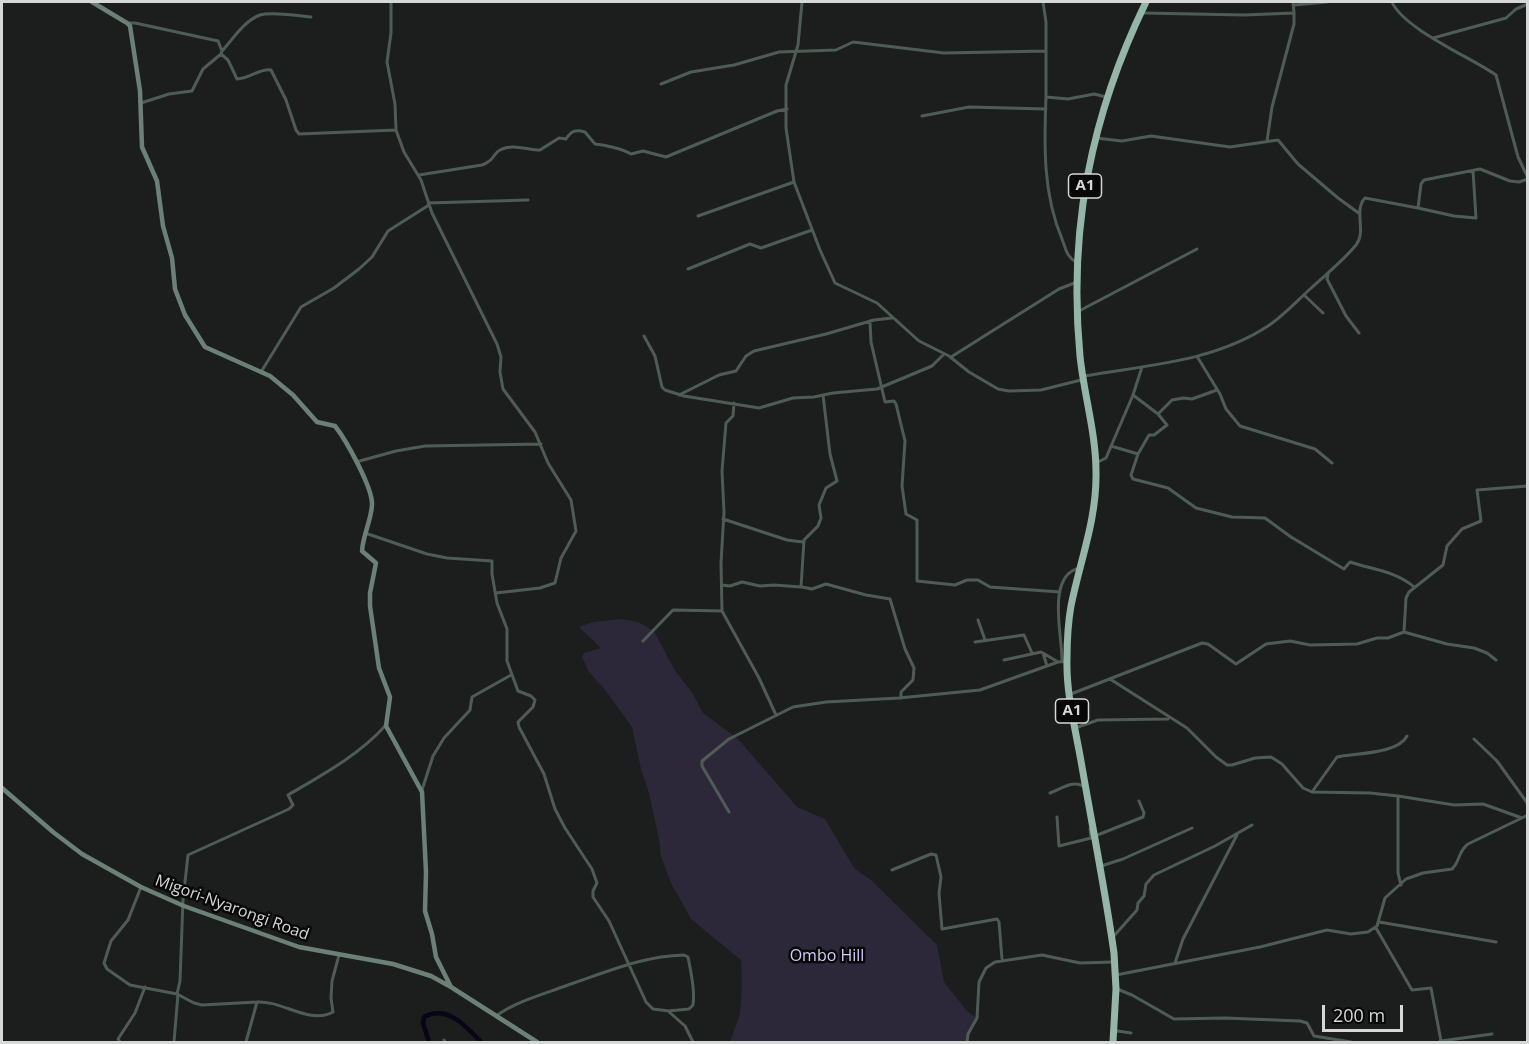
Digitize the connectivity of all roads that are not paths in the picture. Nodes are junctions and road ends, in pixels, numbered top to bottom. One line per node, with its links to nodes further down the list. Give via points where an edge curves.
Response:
1 (92, 2): 13 (street)
2 (391, 2): 25 (street, via 387,62)
3 (802, 2): 15 (street)
4 (1043, 2): 16 (street)
5 (1146, 2): 10 (highway, A1)
6 (1327, 2): 8 (street)
7 (1392, 2): 14 (street, via 1400,15)
8 (1293, 3): 11 (street)
9 (1527, 4): 14 (street, via 1506,18)
10 (1141, 12): 11 (street); 20 (highway, A1)
11 (1294, 13): 27 (street, via 1270,115)
12 (311, 17): 17 (street, via 259,15)
13 (128, 23): 17 (street, via 217,41); 21 (street)
14 (1433, 38): 30 (street, via 1496,75)
15 (797, 51): 16 (street, via 836,50 859,41 944,52); 18 (street, via 696,71); 22 (street, via 786,86)
16 (1046, 51): 19 (street)
17 (221, 52): 21 (street, via 203,69 192,91); 25 (street, via 237,79 271,70 298,133)
18 (661, 84)
19 (1047, 97): 20 (street); 23 (street)
20 (1106, 97): 26 (highway, A1)
21 (141, 103): 54 (street, via 142,147 157,181 176,293 205,347)
22 (787, 109): 29 (street, via 665,157 642,151 631,154 595,144 585,132 575,130 540,150 503,149 487,163); 31 (street)
23 (1046, 109): 24 (street, via 969,107); 39 (street, via 1052,216 1068,256)
24 (922, 116)
25 (396, 130): 29 (street)
26 (1094, 138): 27 (street, via 1122,141 1152,136 1230,147); 39 (highway, A1, via 1082,202)
27 (1268, 141): 35 (street, via 1280,141 1298,164)
28 (1473, 171): 30 (street, via 1484,170 1513,182); 34 (street, via 1422,181); 34 (street, via 1476,218)
29 (419, 175): 33 (street)
30 (1527, 179)
31 (794, 182): 36 (street); 37 (street)
32 (528, 200): 33 (street)
33 (428, 204): 54 (street, via 388,231 372,257 359,269 301,307); 63 (street, via 497,344 503,389)
34 (1418, 208): 35 (street, via 1366,197)
35 (1360, 214): 41 (street, via 1358,242)
36 (698, 216)
37 (812, 230): 40 (street, via 761,248 750,244); 46 (street, via 835,283 871,300)
38 (1197, 249): 44 (street)
39 (1077, 263): 42 (highway, A1)
40 (688, 269)
41 (1329, 274): 43 (street); 48 (street, via 1327,279)
42 (1077, 282): 44 (highway, A1); 51 (street)
43 (1304, 295): 45 (street); 52 (street, via 1267,327)
44 (1077, 311): 55 (highway, A1)
45 (1323, 313)
46 (892, 318): 47 (street); 50 (street, via 919,341)
47 (870, 321): 56 (street); 58 (street, via 751,351 736,371)
48 (1359, 333)
49 (644, 336): 58 (street, via 655,356 663,388)
50 (944, 354): 51 (street); 56 (street, via 935,365)
51 (951, 357): 55 (street, via 982,381 1003,390 1047,389)
52 (1197, 357): 53 (street); 57 (street)
53 (1142, 368): 55 (street); 60 (street)
54 (261, 372): 66 (street, via 286,388 317,422 335,426)
55 (1083, 378): 67 (highway, A1)
56 (882, 387): 59 (street); 78 (street, via 883,400 895,401 904,433 902,489 906,514 918,520 917,581 955,585 978,580 990,587)
57 (1217, 390): 62 (street, via 1192,399 1172,400); 68 (street, via 1242,427 1315,449)
58 (679, 394): 61 (street)
59 (823, 395): 61 (street, via 790,398 759,408); 72 (street, via 837,481 826,488 819,505 819,524)
60 (1133, 395): 62 (street); 64 (street)
61 (734, 403): 70 (street, via 725,432)
62 (1158, 414): 65 (street, via 1167,425 1149,435)
63 (541, 444): 66 (street, via 432,446); 77 (street, via 571,500 576,531 561,558 554,584)
64 (1111, 446): 65 (street); 67 (street, via 1105,460)
65 (1138, 454): 76 (street, via 1133,479 1168,488 1196,508 1232,517 1265,518 1344,569 1350,562 1371,566 1404,579)
66 (356, 462): 71 (street, via 372,499)
67 (1096, 462): 73 (highway, A1, via 1094,506)
68 (1332, 463)
69 (1527, 486): 76 (street, via 1478,490 1481,521 1462,529 1447,546 1443,565)
70 (723, 519): 72 (street); 74 (street)
71 (365, 533): 77 (street, via 427,554 492,561); 97 (street, via 362,552 376,563 370,597 376,656 390,697)
72 (803, 542): 75 (street)
73 (1081, 568): 78 (street, via 1071,571); 89 (highway, A1)
74 (722, 585): 75 (street, via 742,582); 79 (street)
75 (801, 587): 94 (street, via 827,585 890,599 914,668 913,680 901,692)
76 (1413, 587): 81 (street, via 1406,597)
77 (496, 592): 91 (street, via 507,629 507,662)
78 (1060, 592): 89 (street)
79 (722, 611): 83 (street, via 673,610); 95 (street)
80 (978, 620): 82 (street)
81 (1404, 632): 88 (street, via 1474,648); 92 (street, via 1357,644 1266,644 1236,664 1202,643)
82 (985, 640): 84 (street); 85 (street, via 1024,635)
83 (643, 641)
84 (975, 642)
85 (1032, 653): 86 (street); 87 (street)
86 (1043, 653): 89 (street); 90 (street)
87 (1004, 660)
88 (1496, 660)
89 (1062, 662): 90 (street); 93 (highway, A1)
90 (1047, 666): 94 (street, via 976,690)
91 (512, 675): 103 (street, via 472,697 470,710 433,756); 130 (street, via 518,691 535,700 518,722 519,727 544,774 562,822 592,869 597,883 593,897)
92 (1110, 679): 93 (street); 96 (street)
93 (1069, 695): 98 (highway, A1)
94 (901, 698): 95 (street, via 805,705)
95 (776, 715): 109 (street, via 724,742 702,761)
96 (1170, 718): 98 (street, via 1098,720); 104 (street, via 1225,764 1271,757)
97 (386, 726): 103 (street); 121 (street, via 345,759 288,795 293,804 289,809 189,853)
98 (1075, 728): 102 (highway, A1)
99 (1407, 736): 104 (street, via 1397,746 1337,757)
100 (1474, 740): 108 (street, via 1494,758)
101 (2, 788): 120 (street, Migori-Nyarongi Road, via 82,854)
102 (1086, 788): 105 (street, via 1071,783); 111 (street, via 1091,838 1059,846); 116 (highway, A1)
103 (422, 792): 133 (street, via 425,911 436,957)
104 (1312, 792): 106 (street)
105 (1050, 793)
106 (1398, 796): 112 (street, via 1449,804 1483,804); 119 (street)
107 (1139, 801): 116 (street, via 1143,817)
108 (1527, 804)
109 (729, 812)
110 (1527, 815): 112 (street)
111 (1057, 817)
112 (1522, 818): 119 (street, via 1464,846 1452,869 1418,874)
113 (1252, 825): 115 (street)
114 (1192, 828): 117 (street)
115 (1238, 833): 124 (street, via 1154,875 1146,884 1137,910); 129 (street, via 1183,939)
116 (1094, 836): 117 (highway, A1)
117 (1100, 867): 124 (highway, A1)
118 (892, 870): 127 (street, via 936,855 941,877 942,929 997,919)
119 (1401, 885): 122 (street, via 1385,898)
120 (141, 888): 121 (street, Migori-Nyarongi Road); 132 (street, via 128,920 111,941 104,965 130,985)
121 (184, 906): 126 (street, Migori-Nyarongi Road, via 299,947); 135 (street)
122 (1379, 922): 123 (street); 125 (street)
123 (1376, 928): 129 (street, via 1358,934 1327,930); 150 (street, via 1412,990 1431,988)
124 (1112, 938): 128 (highway, A1)
125 (1496, 942)
126 (339, 956): 133 (street, Migori-Nyarongi Road, via 404,967); 136 (street, via 332,981 332,1014 312,1015)
127 (1002, 959): 128 (street, via 1042,955 1080,963); 147 (street, via 986,968 979,982 977,1018)
128 (1115, 962): 131 (highway, A1)
129 (1175, 963): 131 (street)
130 (630, 964): 137 (street, via 646,1002 653,1009); 137 (street, via 654,958 687,957 693,1005); 138 (street, via 540,995)
131 (1116, 975): 134 (highway, A1)
132 (145, 987): 135 (street); 142 (street, via 135,1013 118,1039)
133 (451, 987): 138 (street, Migori-Nyarongi Road)
134 (1116, 989): 139 (highway, A1); 149 (street, via 1174,1019 1300,1021 1307,1023 1314,1036)
135 (177, 994): 136 (street, via 200,1005); 143 (street)
136 (257, 1002): 144 (street)
137 (669, 1011): 146 (street, via 685,1026)
138 (496, 1016): 145 (street, Migori-Nyarongi Road)
139 (1114, 1032): 140 (street); 148 (highway, A1)
140 (1131, 1033)
141 (1492, 1034): 150 (street)
142 (120, 1042)
143 (174, 1042)
144 (246, 1042)
145 (537, 1042)
146 (693, 1042)
147 (967, 1042)
148 (1113, 1042)
149 (1351, 1042)
150 (1440, 1042)

